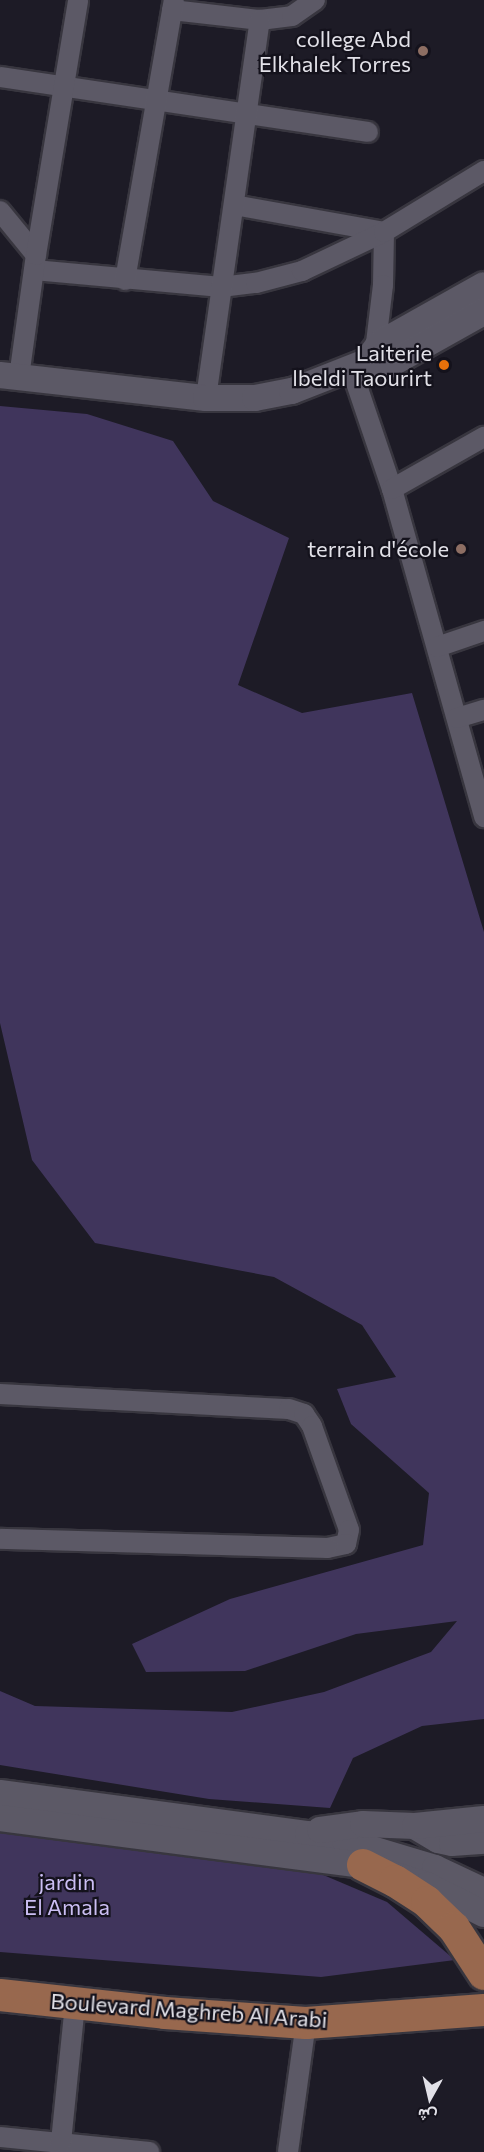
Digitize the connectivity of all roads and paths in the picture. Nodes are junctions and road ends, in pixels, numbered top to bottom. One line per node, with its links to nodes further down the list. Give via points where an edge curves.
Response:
1 (78, 0): 6 (street)
2 (315, 0): 4 (street, via 292,16)
3 (173, 5): 4 (street); 7 (street)
4 (260, 20): 8 (street)
5 (0, 77): 6 (street)
6 (65, 86): 7 (street); 14 (street)
7 (155, 99): 8 (street); 15 (street)
8 (246, 114): 9 (street); 11 (street)
9 (368, 132)
10 (484, 171): 13 (street)
11 (234, 205): 13 (street); 17 (street)
12 (0, 211): 14 (street)
13 (384, 232): 17 (street, via 302,271); 19 (street, via 383,285)
14 (35, 262): 15 (street); 20 (street)
15 (125, 280): 17 (street)
16 (484, 285): 19 (street)
17 (221, 287): 21 (street)
18 (484, 312): 19 (street)
19 (371, 360): 21 (street, via 292,391 255,398); 23 (street)
20 (10, 376): 21 (street)
21 (206, 398)
22 (484, 437): 23 (street)
23 (392, 489): 25 (street)
24 (484, 631): 25 (street)
25 (437, 647): 27 (street)
26 (484, 710): 27 (street)
27 (457, 718): 28 (street)
28 (483, 807)
29 (0, 1394): 30 (street, via 289,1409 304,1414 312,1426 349,1530 346,1544 327,1548)
30 (0, 1539)
31 (0, 1794): 35 (street)
32 (0, 1818): 37 (street)
33 (484, 1819): 34 (street)
34 (415, 1826): 35 (street, via 363,1824); 36 (street, via 438,1840)
35 (308, 1833): 38 (street, via 435,1868)
36 (484, 1840)
37 (363, 1865): 39 (street, via 427,1885); 40 (main road, via 427,1902 454,1928)
38 (484, 1891)
39 (484, 1914)
40 (484, 1974)
41 (0, 1995): 43 (main road, Boulevard Maghreb Al Arabi)
42 (484, 1995): 45 (main road, Boulevard Maghreb Al Arabi)
43 (75, 2003): 46 (main road, Boulevard Maghreb Al Arabi); 48 (street)
44 (484, 2010): 45 (main road, Boulevard Maghreb Al Arabi)
45 (414, 2015): 46 (main road, Boulevard Maghreb Al Arabi)
46 (306, 2023): 50 (street)
47 (0, 2137): 48 (street)
48 (61, 2142): 49 (street)
49 (139, 2152)
50 (288, 2152)

